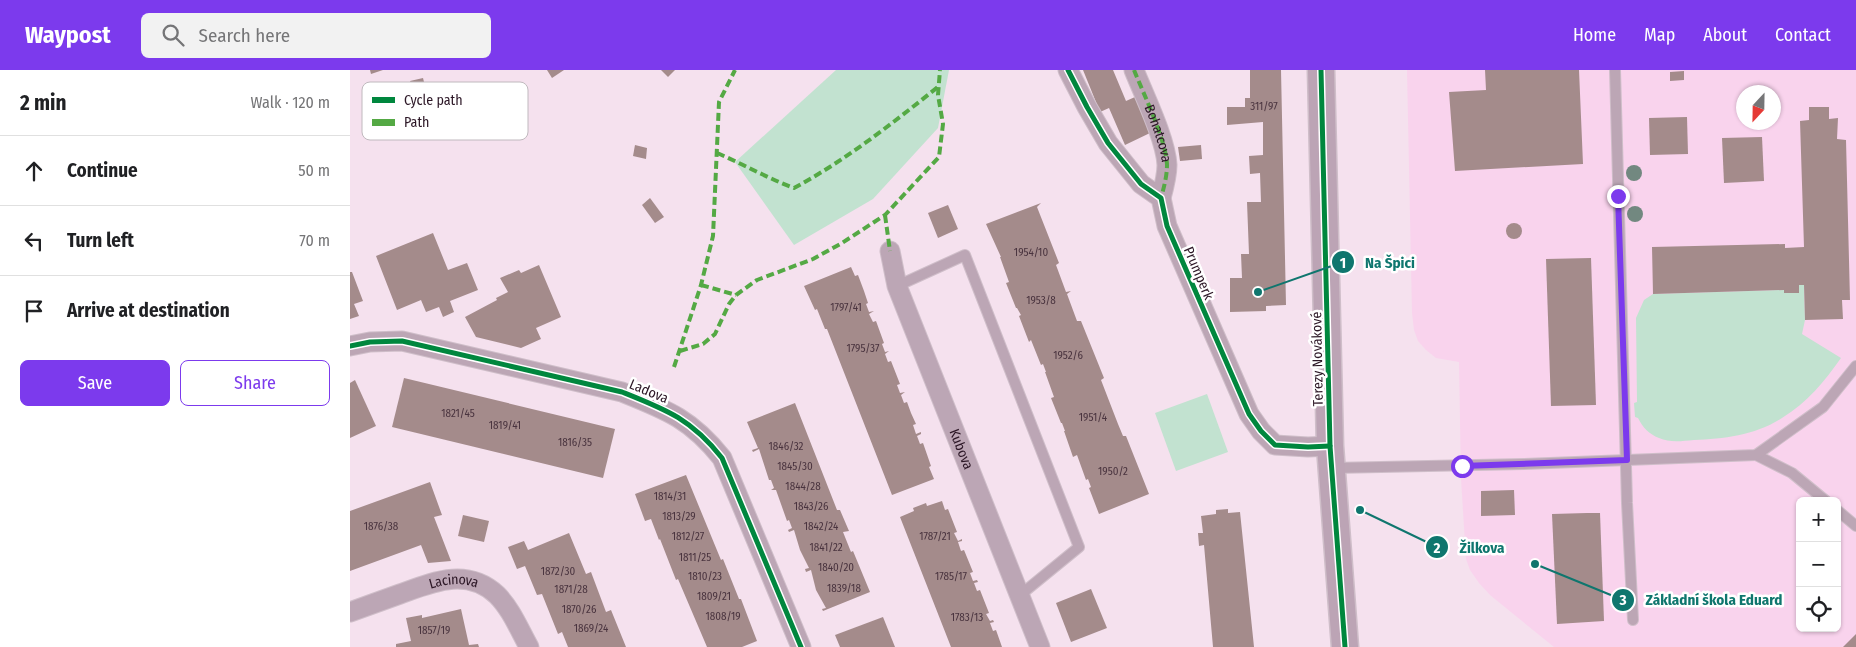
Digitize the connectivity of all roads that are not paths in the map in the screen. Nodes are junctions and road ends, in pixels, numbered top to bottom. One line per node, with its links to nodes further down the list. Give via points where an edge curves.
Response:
1 (1068, 70): 5 (street, via 1108,143 1141,184)
2 (1134, 70): 5 (street, Bohatcova, via 1163,143 1167,164)
3 (1321, 70): 11 (street, Terezy Novákové)
4 (1615, 70): 12 (lane)
5 (1161, 198): 11 (street, Prumperk, via 1166,226 1253,420 1275,445 1308,447)
6 (890, 251): 7 (street, Kubova)
7 (897, 286): 16 (street, Kubova); 16 (lane, via 965,255 1079,547)
8 (350, 346): 20 (street, Ladova, via 402,341 622,392 683,420 706,438 722,458)
9 (1856, 366): 10 (lane, via 1824,407)
10 (1756, 455): 12 (lane); 13 (lane, via 1792,473)
11 (1331, 457): 12 (lane); 22 (street, Terezy Novákové)
12 (1627, 460): 18 (lane)
13 (1821, 497)
14 (1841, 513): 15 (lane)
15 (1856, 526)
16 (1019, 596): 21 (street, Kubova)
17 (350, 612): 19 (street, Lacinova, via 435,581 454,578 476,582 501,600)
18 (1633, 620)
19 (529, 647)
20 (801, 647)
21 (1040, 647)
22 (1345, 647)

